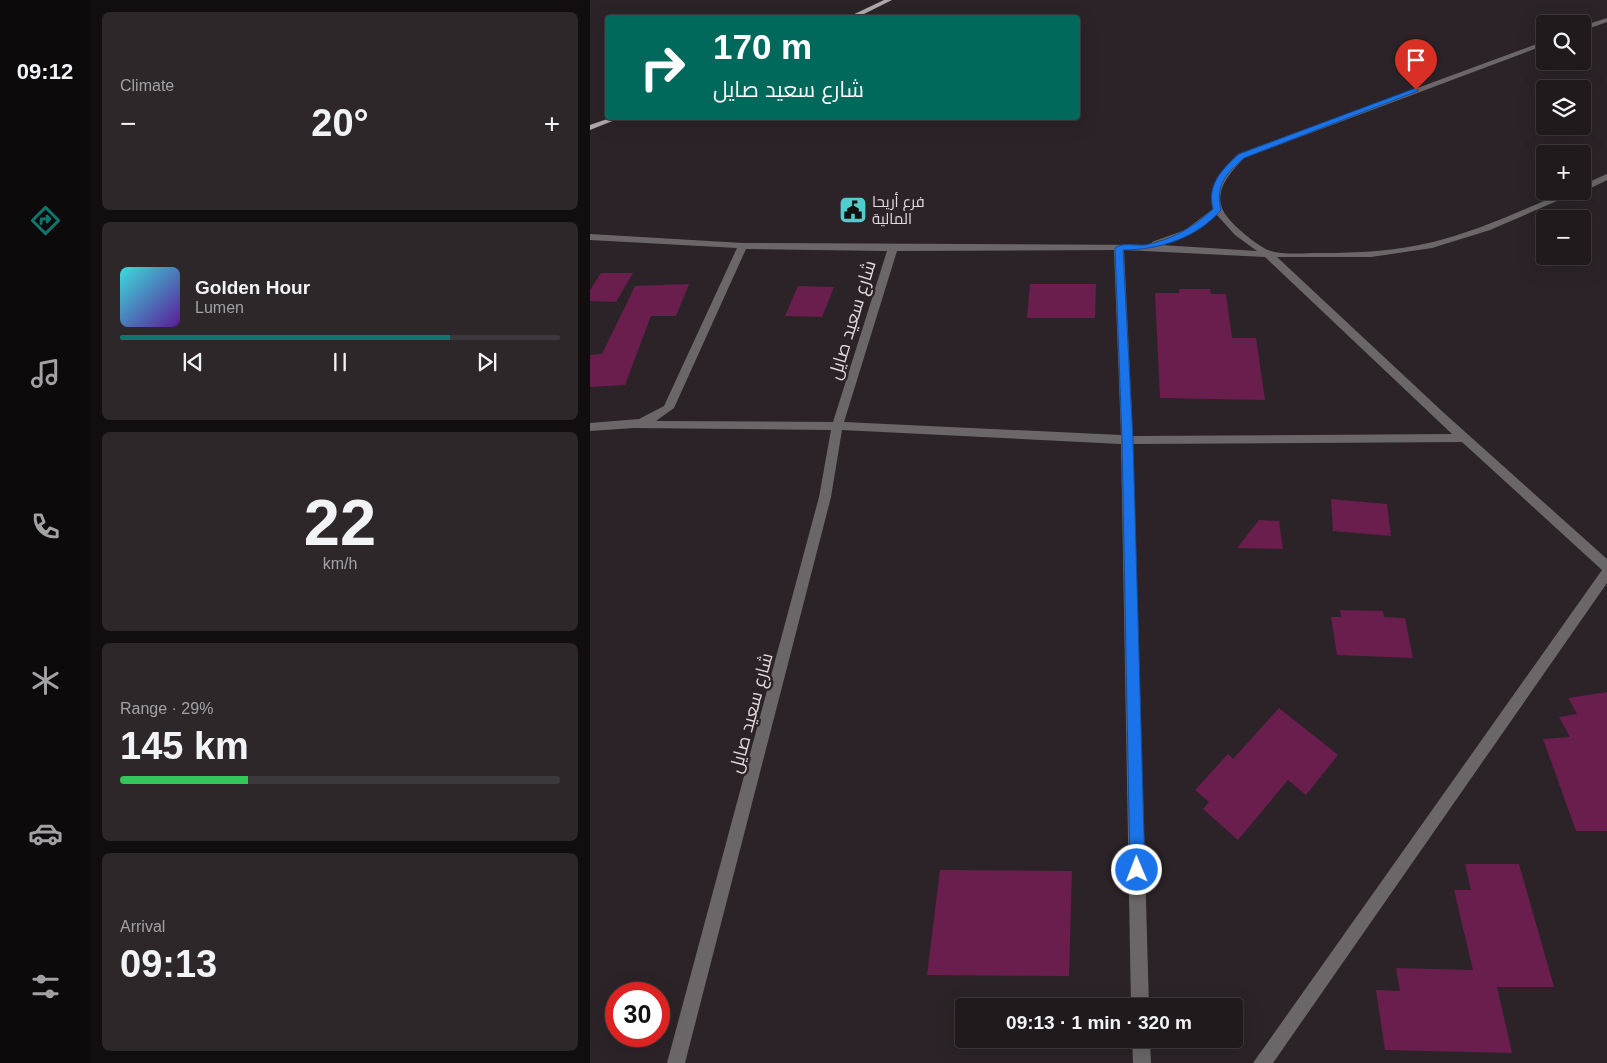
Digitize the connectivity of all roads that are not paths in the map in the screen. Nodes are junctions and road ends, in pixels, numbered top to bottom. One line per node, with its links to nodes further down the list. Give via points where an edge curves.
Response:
1 (889, 0): 2 (main road)
2 (856, 15)
3 (1607, 20): 4 (street)
4 (1591, 26)
5 (1536, 46): 11 (street, via 1241,156 1225,171 1217,186 1214,198)
6 (611, 120): 7 (main road)
7 (590, 128)
8 (1607, 177): 9 (street)
9 (1591, 184)
10 (1553, 200): 17 (street, شارع سعيد صايل, via 1432,245 1348,256)
11 (1217, 210): 14 (street, via 1183,236); 17 (street, via 1230,228)
12 (590, 237): 13 (street)
13 (743, 246): 15 (street); 18 (street, via 668,408 657,418)
14 (1145, 247): 16 (street, شارع سعيد صايل); 17 (street, شارع سعيد صايل)
15 (893, 248): 16 (street, شارع سعيد صايل); 19 (street, شارع سعيد صايل)
16 (1119, 248): 22 (street)
17 (1268, 254): 21 (street)
18 (638, 425): 19 (street); 20 (street)
19 (837, 426): 22 (street); 27 (street, شارع سعيد صايل, via 825,497)
20 (590, 427)
21 (1464, 438): 22 (street); 23 (street)
22 (1127, 440): 25 (street)
23 (1607, 567)
24 (1607, 572): 29 (street)
25 (1140, 998)
26 (1141, 1048): 28 (street)
27 (676, 1063)
28 (1142, 1063)
29 (1262, 1063)

